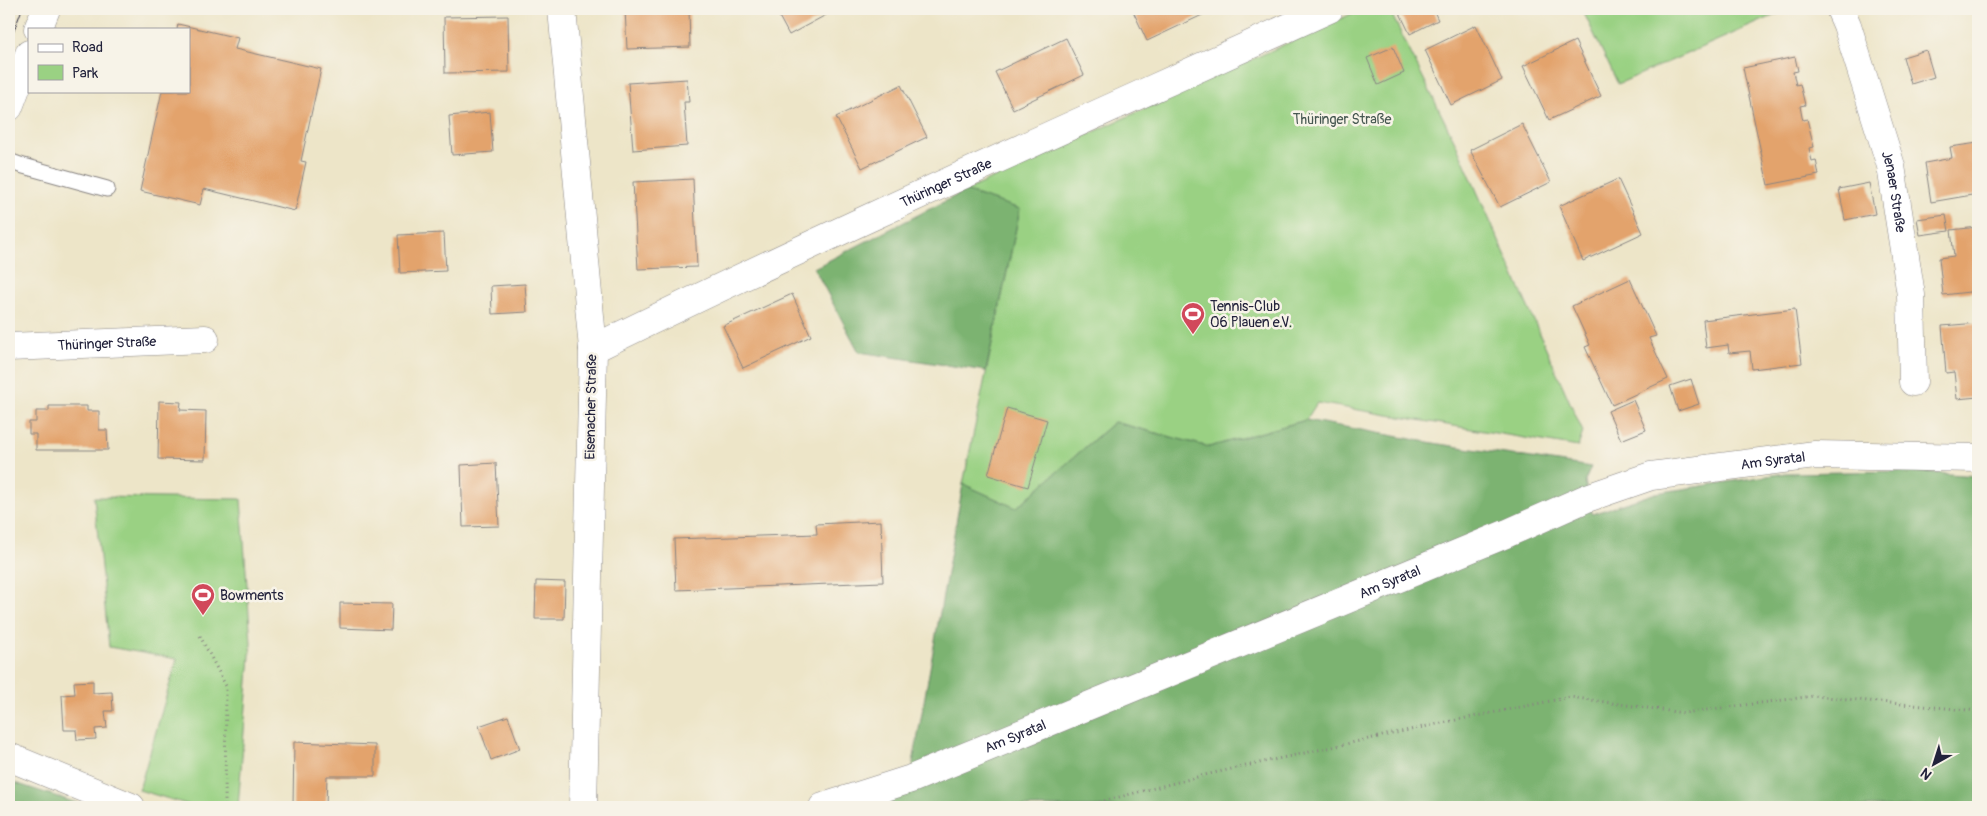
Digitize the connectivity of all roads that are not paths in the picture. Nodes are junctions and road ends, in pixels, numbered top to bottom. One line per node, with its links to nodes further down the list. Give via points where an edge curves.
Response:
1 (46, 9): 5 (street)
2 (562, 9): 12 (street, Eisenacher Straße)
3 (1330, 9): 12 (street, Thüringer Straße, via 950,181)
4 (1840, 9): 13 (street, Jenaer Straße, via 1891,166 1911,295)
5 (38, 28)
6 (28, 57): 7 (street)
7 (9, 107)
8 (9, 160): 9 (lane)
9 (107, 189)
10 (205, 339): 11 (street, Thüringer Straße)
11 (9, 347)
12 (593, 349): 17 (street, Eisenacher Straße)
13 (1913, 382)
14 (1978, 458): 18 (street, Am Syratal, via 1815,455 1651,476 1587,498 911,779)
15 (9, 758): 16 (street)
16 (131, 807)
17 (583, 807)
18 (823, 807)

